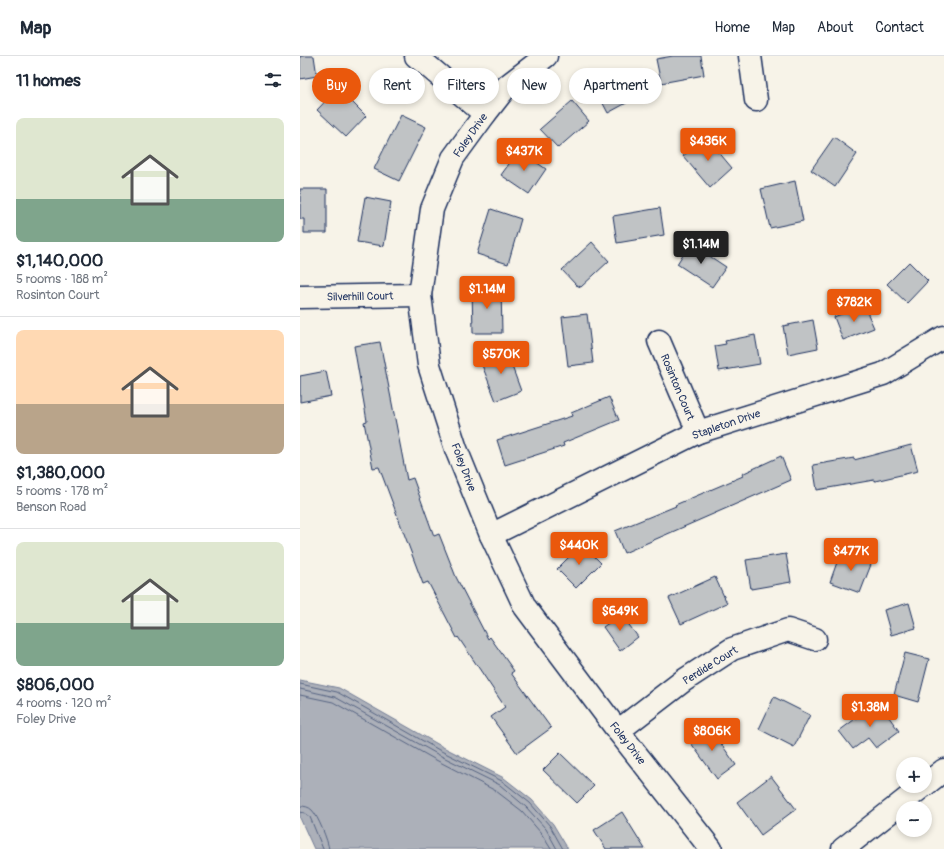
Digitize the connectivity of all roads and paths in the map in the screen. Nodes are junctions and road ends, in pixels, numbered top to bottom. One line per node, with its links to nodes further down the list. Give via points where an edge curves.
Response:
1 (416, 56): 5 (street)
2 (546, 56): 5 (street, Foley Drive, via 507,86)
3 (750, 56): 4 (street)
4 (756, 100)
5 (485, 114): 6 (street, Foley Drive, via 453,158 432,209)
6 (420, 295): 7 (street, Silverhill Court); 11 (street, Foley Drive, via 429,365 456,449)
7 (300, 297)
8 (944, 337): 10 (street, Stapleton Drive, via 883,374)
9 (659, 341): 10 (street, Rosinton Court)
10 (698, 432): 11 (street, Stapleton Drive)
11 (491, 535): 13 (street, Foley Drive, via 525,607)
12 (815, 638): 13 (street, Perdide Court, via 788,630 732,649 684,681)
13 (618, 731): 17 (street, Foley Drive)
14 (944, 770): 15 (street)
15 (932, 779)
16 (914, 793): 18 (street)
17 (711, 849)
18 (843, 849)

